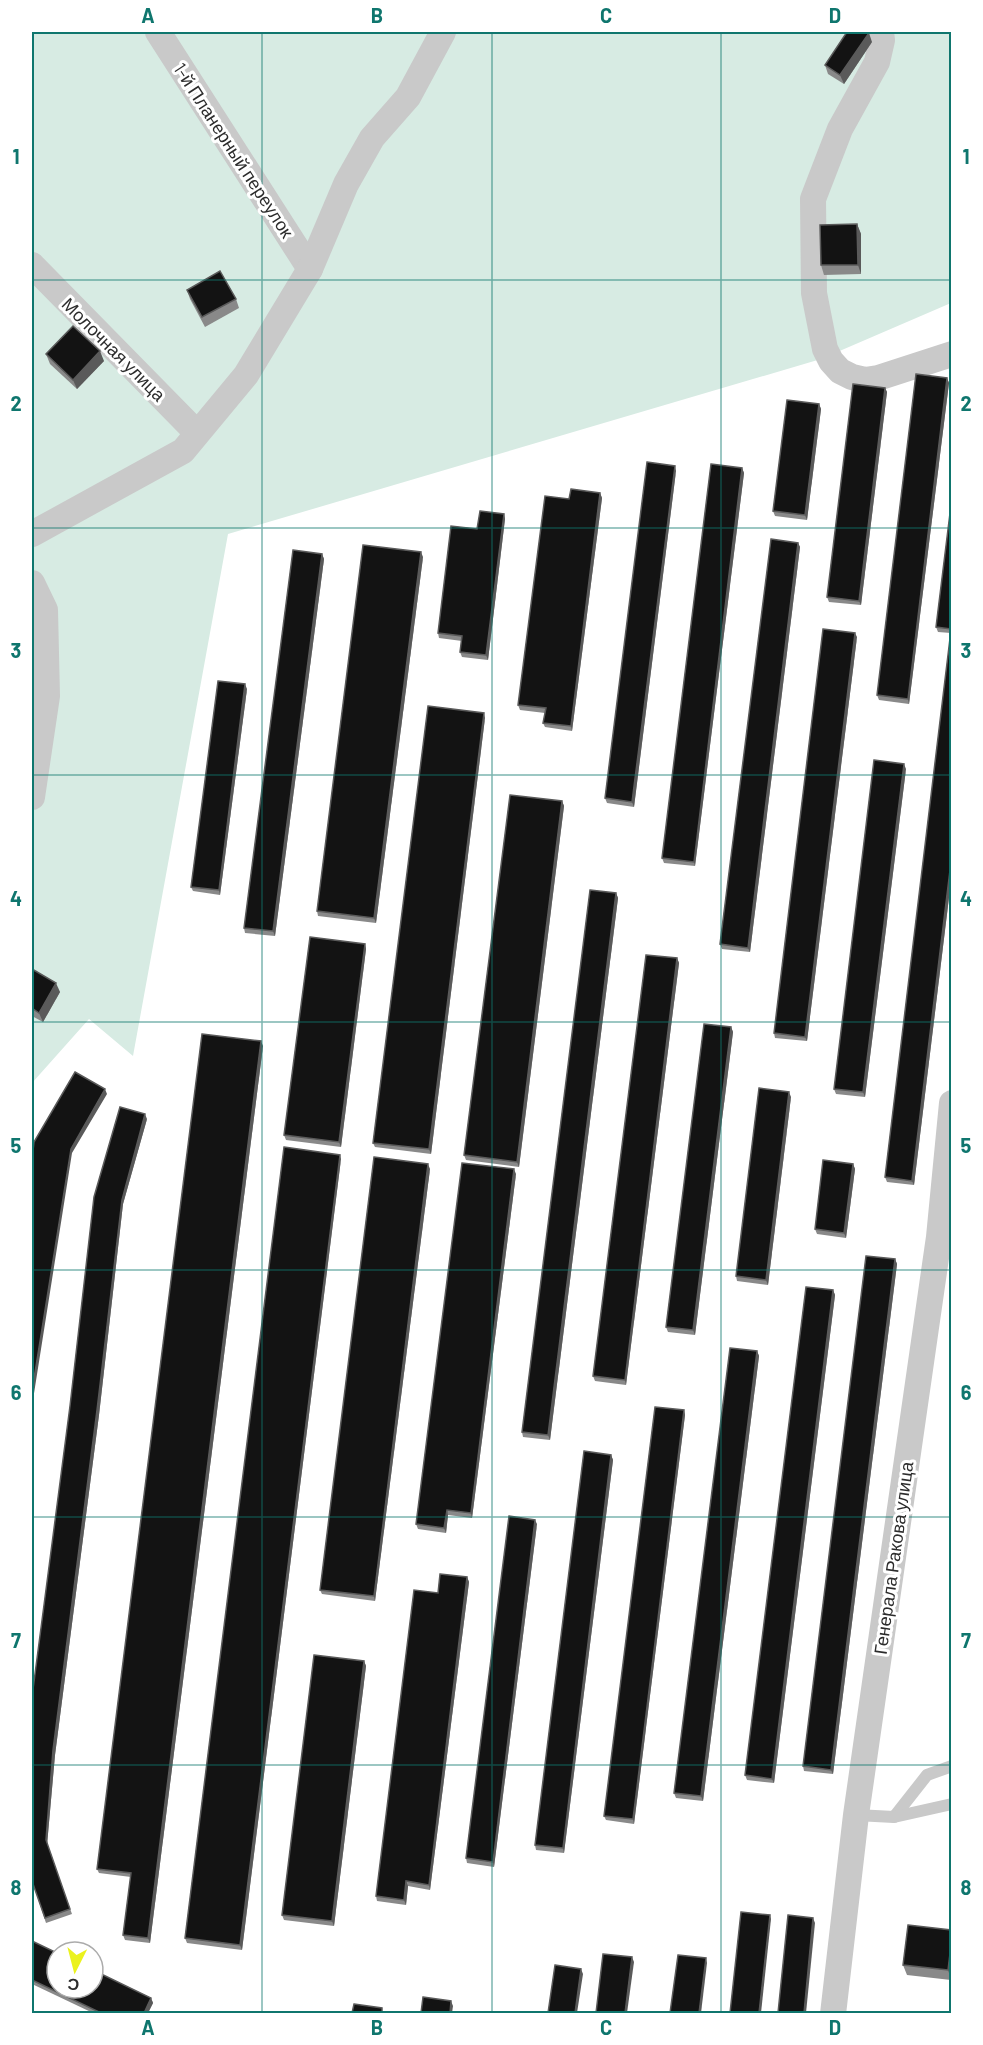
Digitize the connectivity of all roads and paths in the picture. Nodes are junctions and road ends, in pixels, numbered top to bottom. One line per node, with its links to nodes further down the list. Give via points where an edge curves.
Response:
1 (158, 32): 5 (street, 1-й Планерный переулок)
2 (443, 32): 5 (street, via 408,97 372,138 351,175)
3 (881, 32): 6 (street, via 877,62 840,129 813,199 814,292 825,350 840,371 865,380)
4 (32, 265): 7 (street, Молочная улица)
5 (310, 269): 7 (street, via 246,375)
6 (951, 354)
7 (197, 433): 8 (street, via 183,451)
8 (32, 534)
9 (32, 583): 10 (street, via 45,610 47,696)
10 (32, 796)
11 (951, 1103): 12 (street, Генерала Ракова улица)
12 (945, 1228): 15 (street, Генерала Ракова улица)
13 (951, 1766): 16 (lane, via 927,1775)
14 (951, 1804): 16 (lane)
15 (856, 1815): 16 (lane); 17 (street, Генерала Ракова улица)
16 (894, 1817)
17 (833, 2013)

